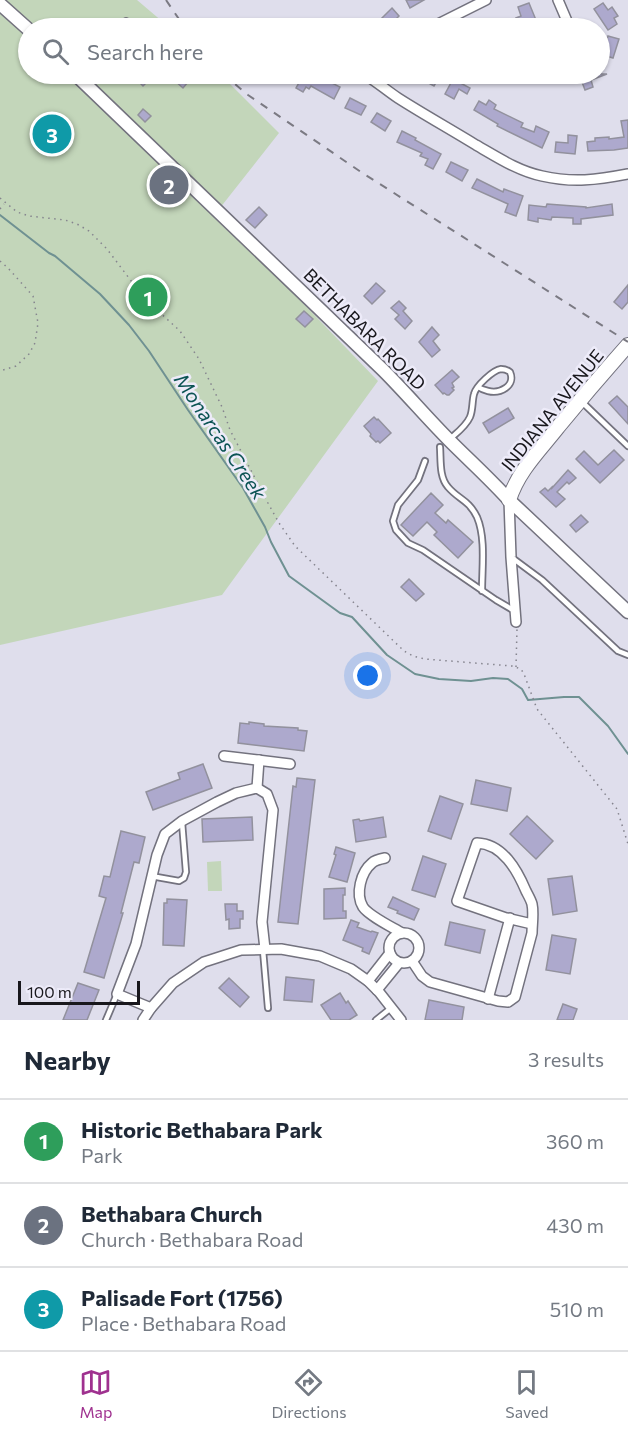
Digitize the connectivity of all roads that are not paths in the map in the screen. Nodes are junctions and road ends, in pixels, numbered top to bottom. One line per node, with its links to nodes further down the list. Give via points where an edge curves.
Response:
1 (486, 0): 4 (street)
2 (558, 0): 5 (street)
3 (0, 4): 6 (street)
4 (450, 18)
5 (566, 18)
6 (18, 20)
7 (85, 84): 13 (street, BETHABARA ROAD, via 407,394)
8 (379, 84): 9 (street, via 437,122 525,171 587,181)
9 (628, 174)
10 (628, 345): 12 (main road, INDIANA AVENUE)
11 (478, 387): 11 (lane, via 496,371 506,370 512,376 509,385 498,391); 13 (lane, via 471,417)
12 (580, 401): 14 (lane); 16 (main road, INDIANA AVENUE, via 517,479)
13 (445, 443): 16 (street, BETHABARA ROAD); 18 (lane, via 444,481 471,506 482,535)
14 (628, 446)
15 (425, 461): 18 (lane, via 418,480 398,505 393,521 396,530 408,543)
16 (509, 500): 17 (street); 20 (street, BETHABARA ROAD)
17 (511, 557): 19 (street); 22 (lane)
18 (483, 591): 19 (lane)
19 (516, 611): 21 (street)
20 (628, 612)
21 (516, 622)
22 (628, 656)
23 (224, 756): 24 (street)
24 (259, 760): 25 (street); 26 (street)
25 (290, 764)
26 (257, 788): 27 (street, via 236,793); 33 (street, via 267,794 273,810 262,922)
27 (182, 821): 29 (street, via 165,834); 29 (lane, via 184,878 179,881)
28 (385, 858): 32 (street, via 373,861 363,873 359,889 362,906)
29 (151, 876): 39 (street, via 136,944)
30 (510, 918): 31 (street); 31 (street, via 457,901 477,843 490,845 510,861 532,904); 40 (street)
31 (532, 924): 40 (street, via 515,997 508,1002)
32 (402, 933): 34 (street, via 391,940); 35 (street, via 409,934 418,944 417,956)
33 (264, 950): 37 (street, via 320,956); 41 (street, via 241,950 204,962 173,983); 42 (lane)
34 (390, 953): 36 (street); 37 (street)
35 (412, 961): 36 (street); 40 (street, via 430,982)
36 (399, 963): 38 (street)
37 (368, 981): 38 (street)
38 (377, 990): 43 (street)
39 (117, 994): 41 (street); 44 (lane)
40 (488, 999)
41 (151, 1008): 45 (street)
42 (268, 1008)
43 (391, 1008): 46 (lane); 47 (street)
44 (106, 1020)
45 (143, 1020)
46 (376, 1020)
47 (401, 1020)

